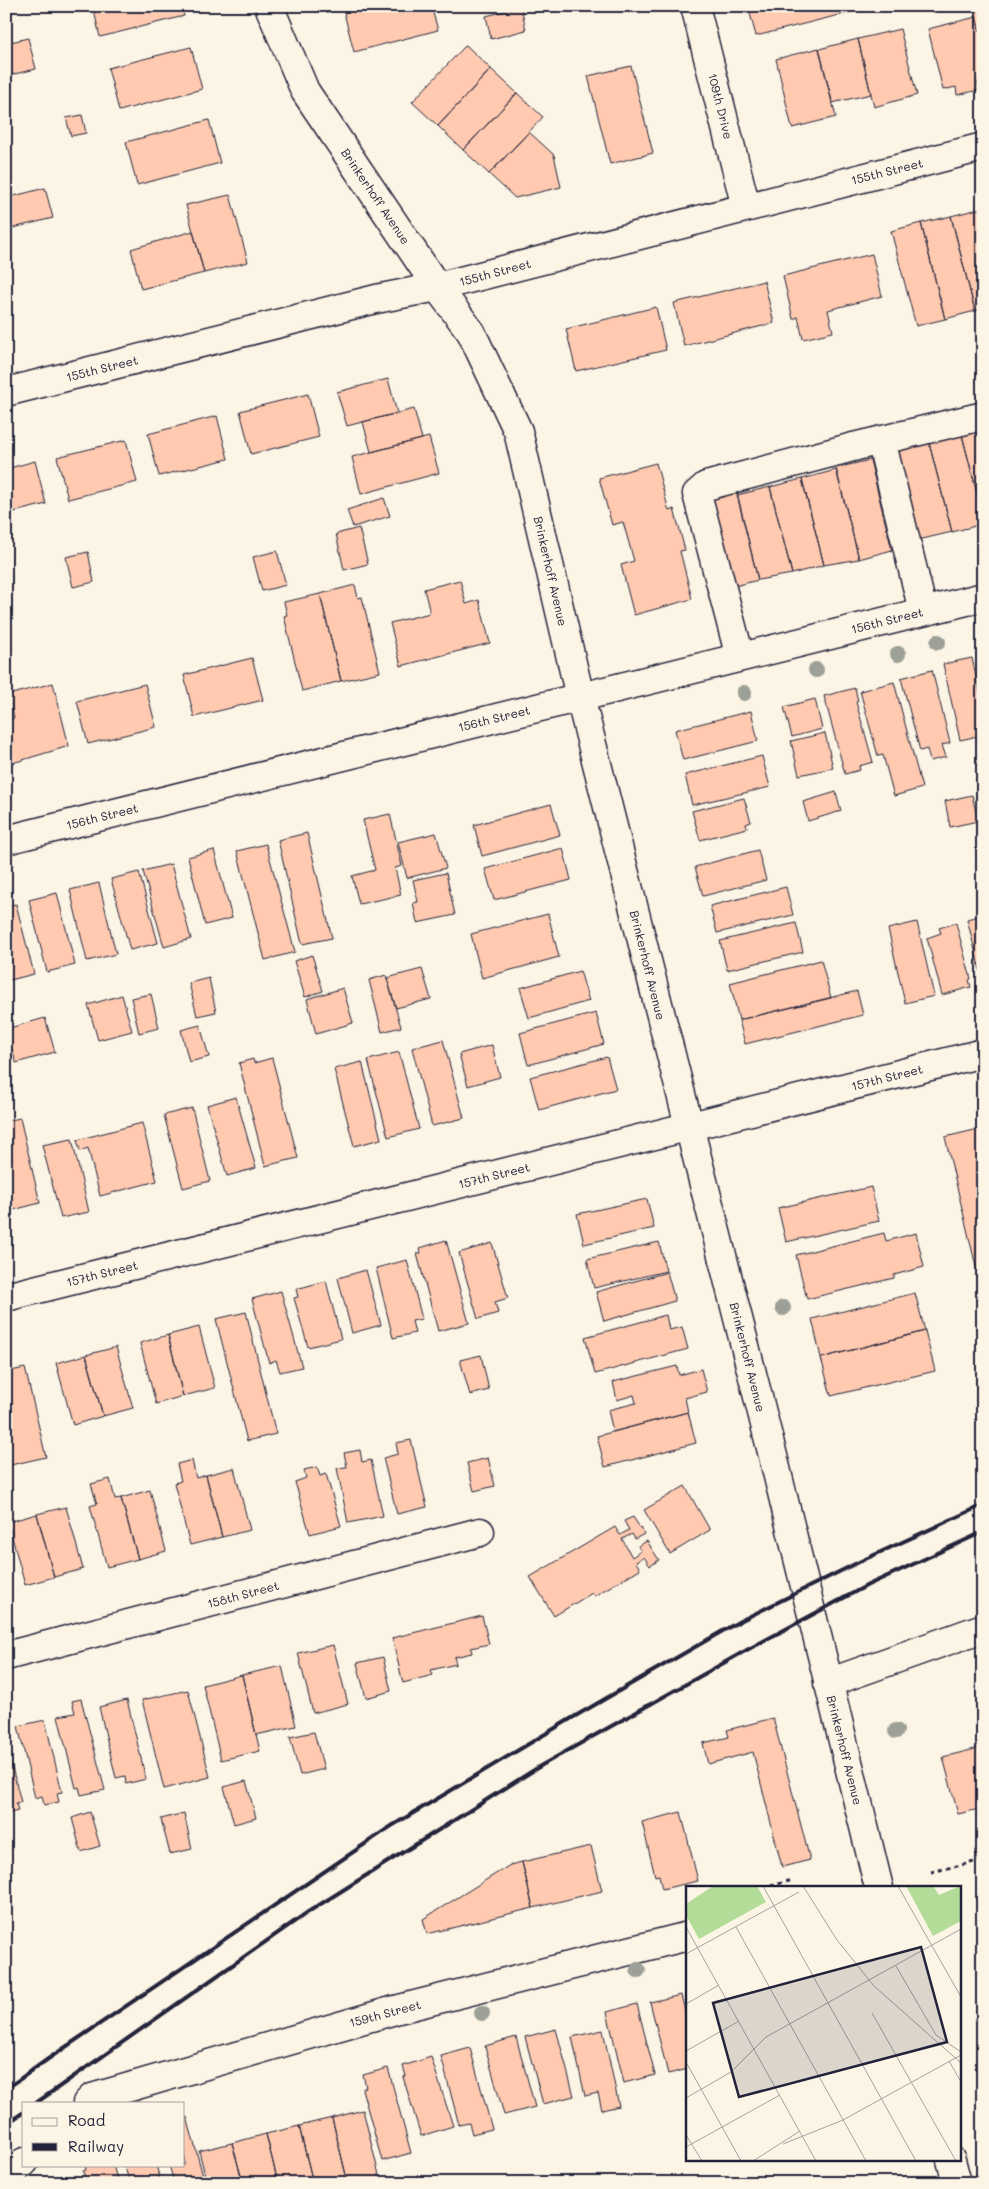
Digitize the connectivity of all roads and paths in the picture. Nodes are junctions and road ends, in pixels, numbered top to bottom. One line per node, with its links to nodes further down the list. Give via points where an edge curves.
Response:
1 (269, 6): 5 (street, Brinkerhoff Avenue, via 305,91)
2 (695, 6): 4 (street, 109th Drive)
3 (983, 148): 4 (street, 155th Street)
4 (746, 207): 5 (street, 155th Street)
5 (437, 287): 6 (street, 155th Street, via 376,299); 12 (street, Brinkerhoff Avenue, via 471,332 518,430)
6 (6, 392)
7 (983, 416): 8 (street)
8 (881, 440): 10 (street); 11 (street, via 706,486 698,494)
9 (983, 597): 10 (street, 156th Street)
10 (923, 611): 11 (street, 156th Street)
11 (740, 657): 12 (street, 156th Street)
12 (580, 696): 13 (street, 156th Street); 15 (street, Brinkerhoff Avenue)
13 (6, 840)
14 (983, 1053): 15 (street, 157th Street)
15 (688, 1126): 16 (street, 157th Street); 20 (street, Brinkerhoff Avenue)
16 (6, 1297)
17 (480, 1532): 19 (street, 158th Street)
18 (983, 1628): 20 (street)
19 (6, 1656)
20 (828, 1683): 25 (street, Brinkerhoff Avenue)
21 (983, 1860): 22 (path)
22 (931, 1872)
23 (793, 1880): 24 (path)
24 (770, 1886)
25 (879, 1886)
26 (686, 1937): 27 (street, 159th Street, via 395,2010 92,2098)
27 (88, 2102)
28 (952, 2162): 31 (street)
29 (22, 2164): 30 (street)
30 (6, 2178)
31 (957, 2183)

